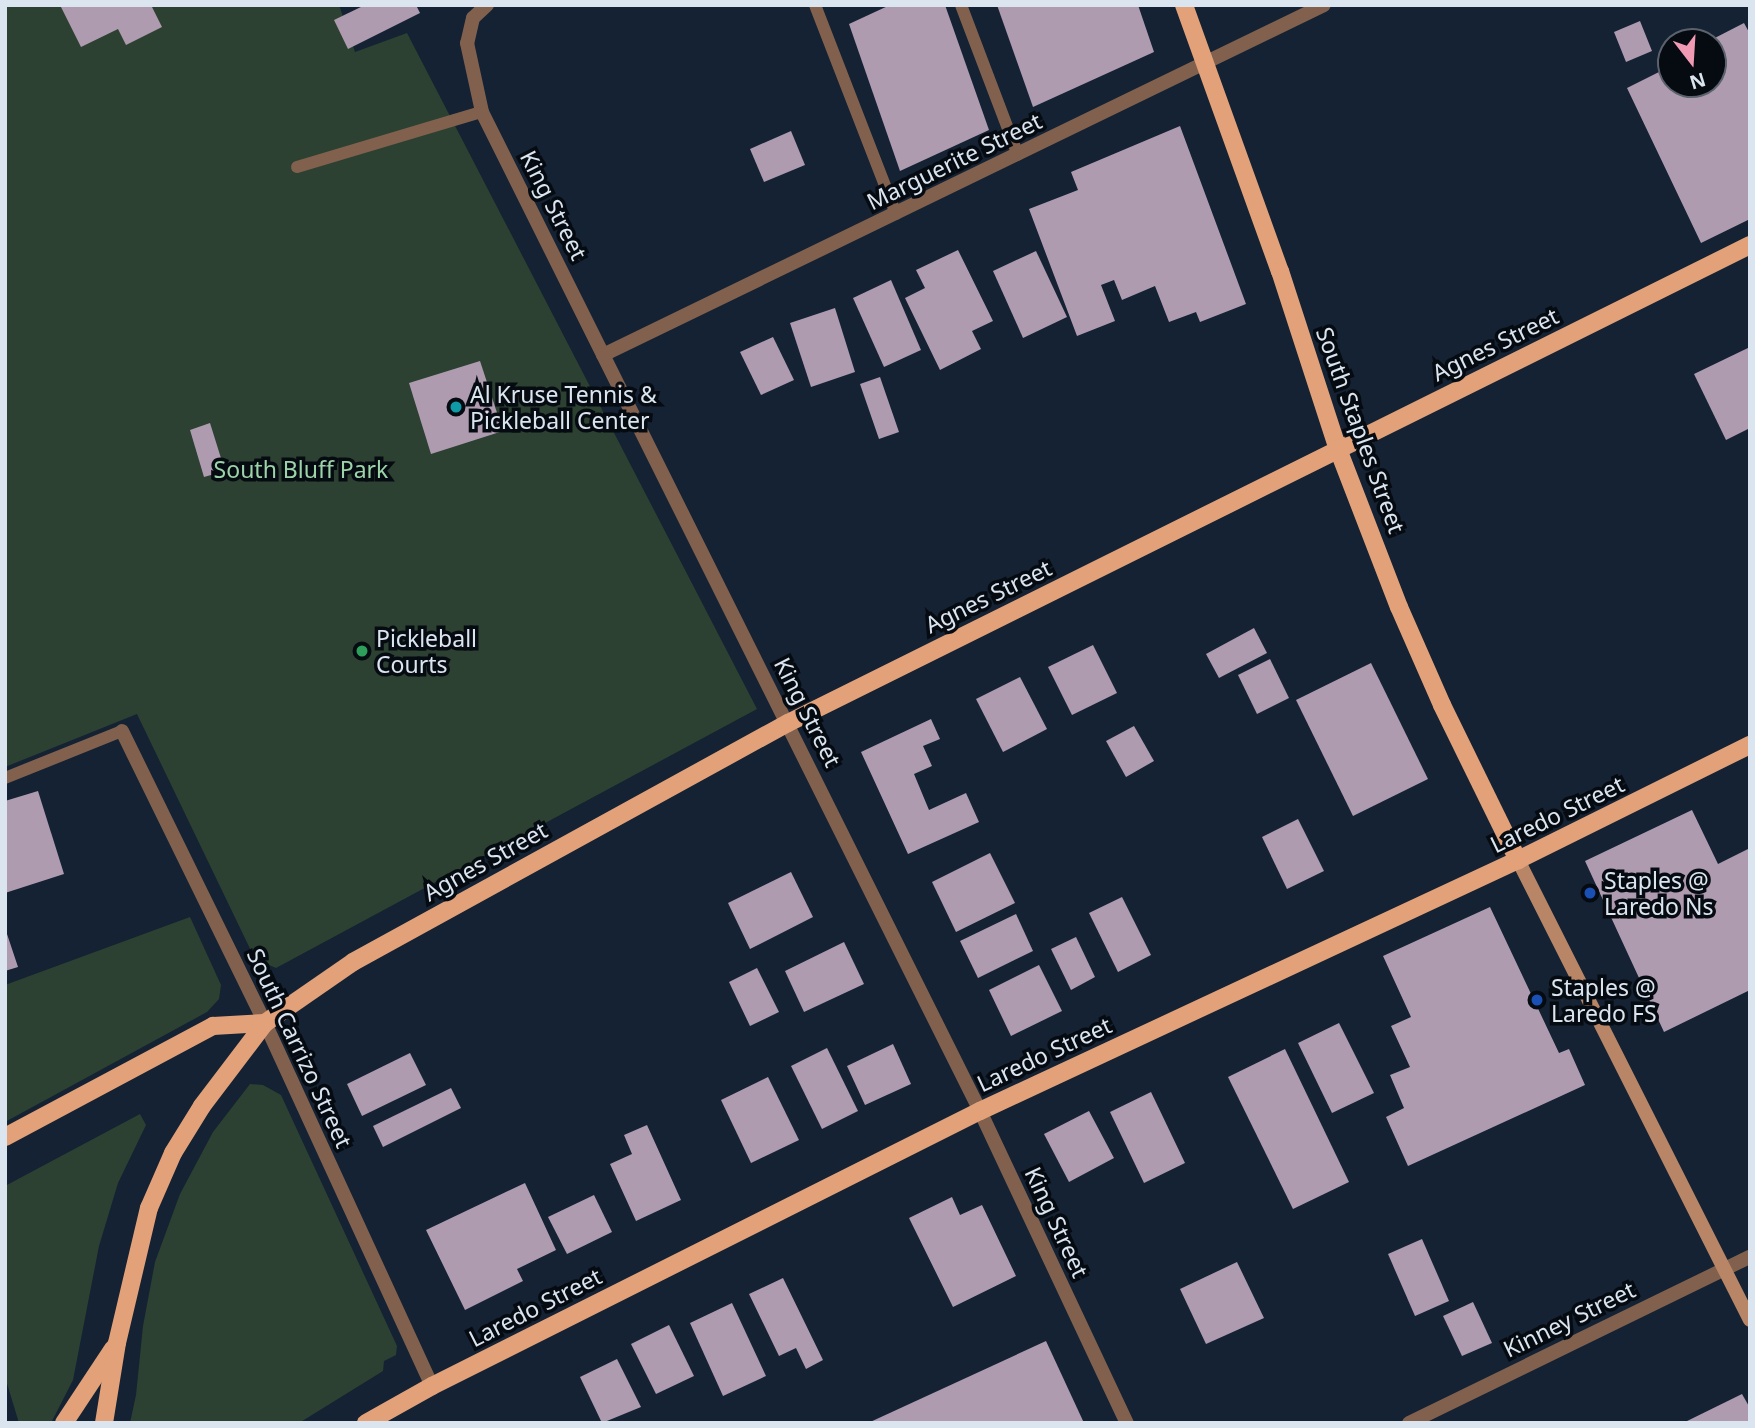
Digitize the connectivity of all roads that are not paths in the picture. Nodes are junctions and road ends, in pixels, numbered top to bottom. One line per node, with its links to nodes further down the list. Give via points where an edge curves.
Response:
1 (487, 5): 7 (street, King Street, via 473,18 467,43)
2 (816, 5): 10 (lane)
3 (961, 5): 8 (lane)
4 (1184, 5): 6 (main road, South Staples Street)
5 (1324, 5): 6 (street, Marguerite Street)
6 (1206, 65): 8 (street, Marguerite Street); 13 (main road, South Staples Street)
7 (482, 112): 9 (lane); 12 (street, King Street)
8 (1018, 155): 10 (street, Marguerite Street)
9 (297, 167)
10 (896, 214): 12 (street, Marguerite Street)
11 (1750, 245): 13 (main road, Agnes Street)
12 (603, 355): 14 (street, King Street)
13 (1338, 449): 14 (main road, Agnes Street); 18 (main road, South Staples Street, via 1441,705)
14 (788, 723): 19 (main road, Agnes Street, via 353,962); 20 (street, King Street)
15 (122, 731): 17 (lane); 19 (street, South Carrizo Street)
16 (1750, 745): 18 (main road, Laredo Street)
17 (5, 778)
18 (1518, 860): 20 (main road, Laredo Street); 23 (main road)
19 (265, 1023): 21 (main road, via 213,1026); 25 (main road, via 173,1153 149,1208); 26 (street, South Carrizo Street)
20 (980, 1111): 26 (main road, Laredo Street); 30 (street, King Street)
21 (5, 1137)
22 (1750, 1257): 23 (street, Kinney Street)
23 (1724, 1269): 24 (main road); 31 (street, Kinney Street)
24 (1750, 1320)
25 (117, 1343): 28 (main road); 29 (main road)
26 (432, 1386): 27 (main road, Laredo Street)
27 (370, 1421)
28 (64, 1423)
29 (104, 1423)
30 (1127, 1423)
31 (1409, 1423)

